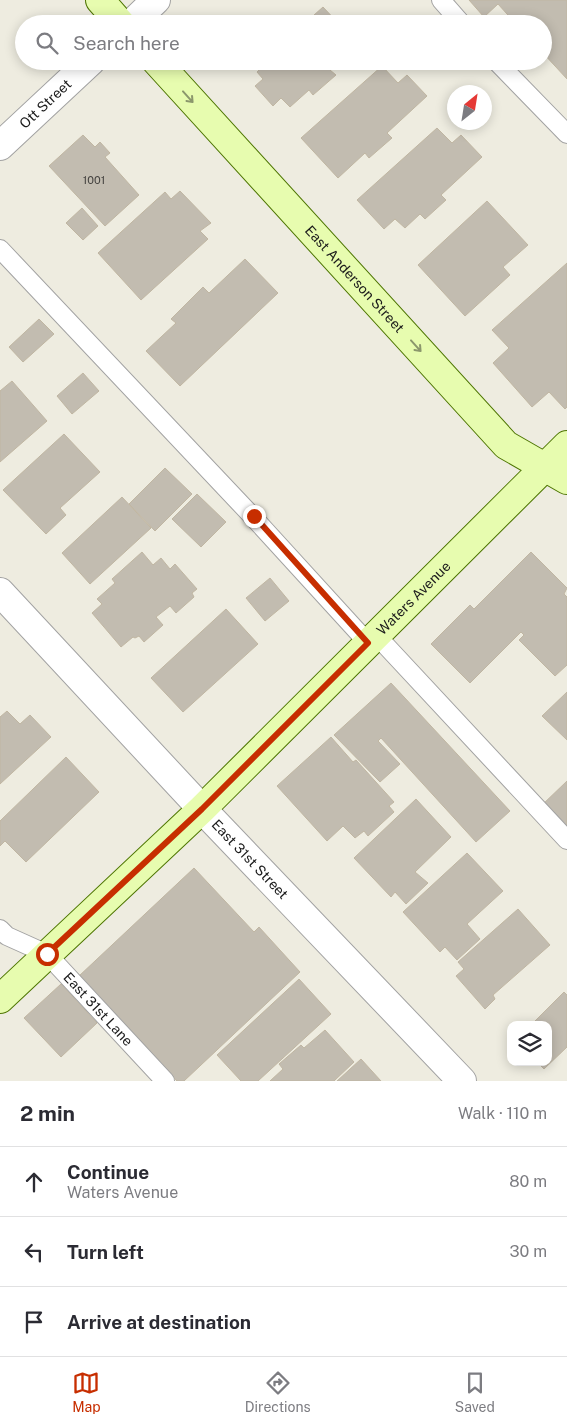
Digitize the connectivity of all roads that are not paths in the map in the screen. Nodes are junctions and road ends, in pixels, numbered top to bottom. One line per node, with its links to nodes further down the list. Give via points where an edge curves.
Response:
1 (100, 0): 4 (main road)
2 (156, 0): 5 (street)
3 (440, 0): 6 (lane)
4 (113, 15)
5 (140, 15)
6 (454, 15)
7 (81, 70): 11 (street, Ott Street)
8 (164, 70): 14 (main road, East Anderson Street, one-way to 14, via 506,445)
9 (505, 70): 10 (lane)
10 (567, 134)
11 (0, 146)
12 (0, 249): 16 (lane)
13 (567, 445): 14 (main road, Waters Avenue)
14 (556, 473): 16 (main road, Waters Avenue)
15 (0, 592): 17 (street, East 31st Street)
16 (372, 639): 17 (main road, Waters Avenue); 18 (lane)
17 (202, 809): 20 (main road, Waters Avenue); 23 (street, East 31st Street)
18 (567, 840)
19 (0, 929): 20 (lane, East 31st Lane, via 7,936)
20 (47, 954): 21 (main road, Waters Avenue); 22 (lane, East 31st Lane)
21 (0, 998)
22 (165, 1081)
23 (462, 1081)

